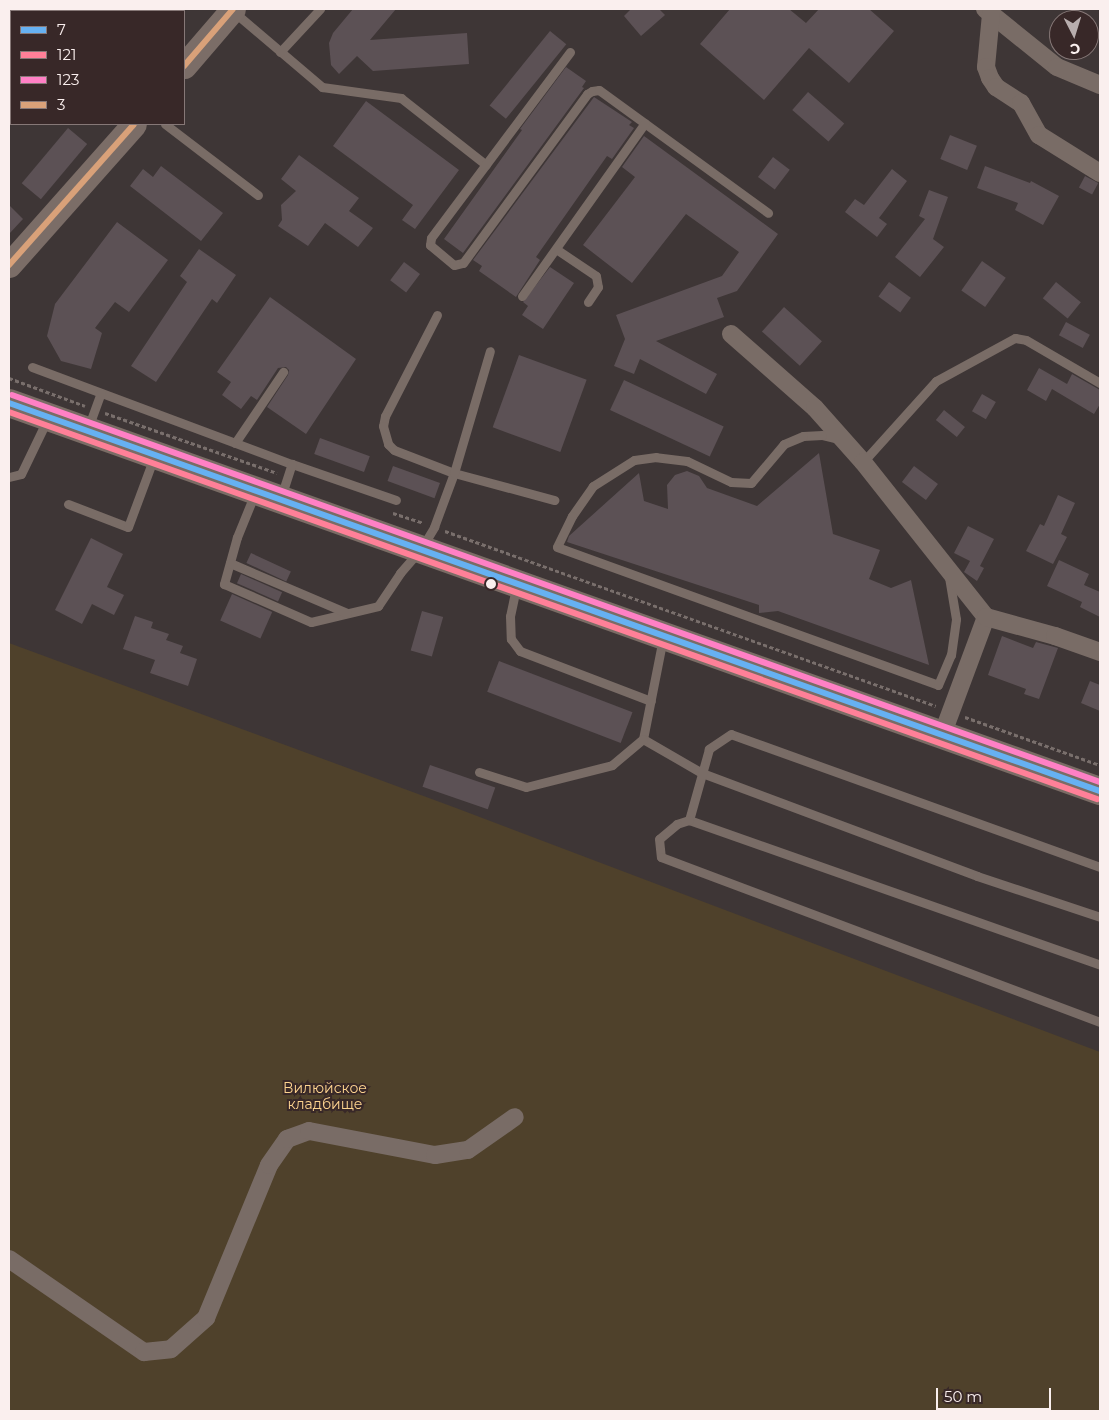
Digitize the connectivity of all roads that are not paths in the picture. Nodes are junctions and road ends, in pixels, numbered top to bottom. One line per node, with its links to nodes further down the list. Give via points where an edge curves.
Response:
1 (320, 9): 4 (lane)
2 (232, 10): 4 (lane); 6 (main road)
3 (988, 11): 7 (street, via 1057,67); 12 (street, via 986,67 996,87 1021,103 1039,135)
4 (280, 52): 11 (lane, via 322,86 401,98)
5 (570, 52): 11 (lane)
6 (185, 65)
7 (1100, 85)
8 (644, 123): 11 (lane, via 599,90 587,94 463,263 454,265 430,246 431,238); 14 (lane); 15 (lane)
9 (133, 125): 16 (main road)
10 (167, 125): 13 (lane)
11 (486, 165)
12 (1100, 173)
13 (258, 195)
14 (768, 213)
15 (556, 249): 17 (lane); 18 (lane, via 596,276 598,286)
16 (9, 265)
17 (522, 296)
18 (588, 302)
19 (438, 315): 34 (lane, via 385,416 384,437 394,450)
20 (731, 334): 29 (street, via 815,408)
21 (490, 351): 34 (lane)
22 (32, 367): 25 (lane)
23 (283, 372): 30 (lane)
24 (1100, 383): 32 (lane, via 1026,340 1016,338 936,381)
25 (101, 393): 28 (lane); 30 (lane)
26 (9, 403): 27 (main road)
27 (48, 417): 28 (main road); 35 (lane, via 21,474)
28 (91, 420): 31 (main road)
29 (844, 441): 32 (street); 42 (lane, via 822,435 803,436 784,444 751,483 730,482 688,461 656,457 634,460 593,486 572,516 557,547 938,685 951,655 956,619)
30 (235, 442): 33 (lane)
31 (155, 455): 36 (main road); 39 (lane, via 128,527)
32 (864, 462): 42 (street)
33 (292, 464): 36 (lane); 37 (lane)
34 (454, 474): 38 (lane); 40 (lane)
35 (9, 477)
36 (275, 489): 40 (main road); 41 (lane, via 237,537)
37 (396, 500)
38 (554, 500)
39 (68, 504)
40 (427, 538): 43 (main road); 44 (lane, via 378,606)
41 (230, 564): 44 (lane); 44 (lane, via 224,584 311,622)
42 (947, 568): 45 (street)
43 (517, 583): 46 (main road); 48 (lane, via 510,616 511,639 520,651)
44 (347, 613)
45 (986, 617): 47 (street); 49 (street)
46 (664, 636): 48 (lane); 49 (main road)
47 (1100, 652)
48 (651, 701): 50 (lane)
49 (946, 723): 53 (main road)
50 (643, 739): 51 (lane, via 612,765 526,787); 52 (lane)
51 (478, 772)
52 (702, 773): 54 (lane); 55 (lane, via 709,749 731,734); 56 (lane, via 977,876)
53 (1100, 791)
54 (689, 820): 57 (lane); 58 (lane, via 677,824 659,839 661,857)
55 (1100, 867)
56 (1100, 917)
57 (1100, 965)
58 (1100, 1022)
59 (514, 1117): 60 (street, via 468,1150 435,1155 309,1131 287,1139 269,1165 206,1318 170,1349 144,1352)
60 (9, 1259)

